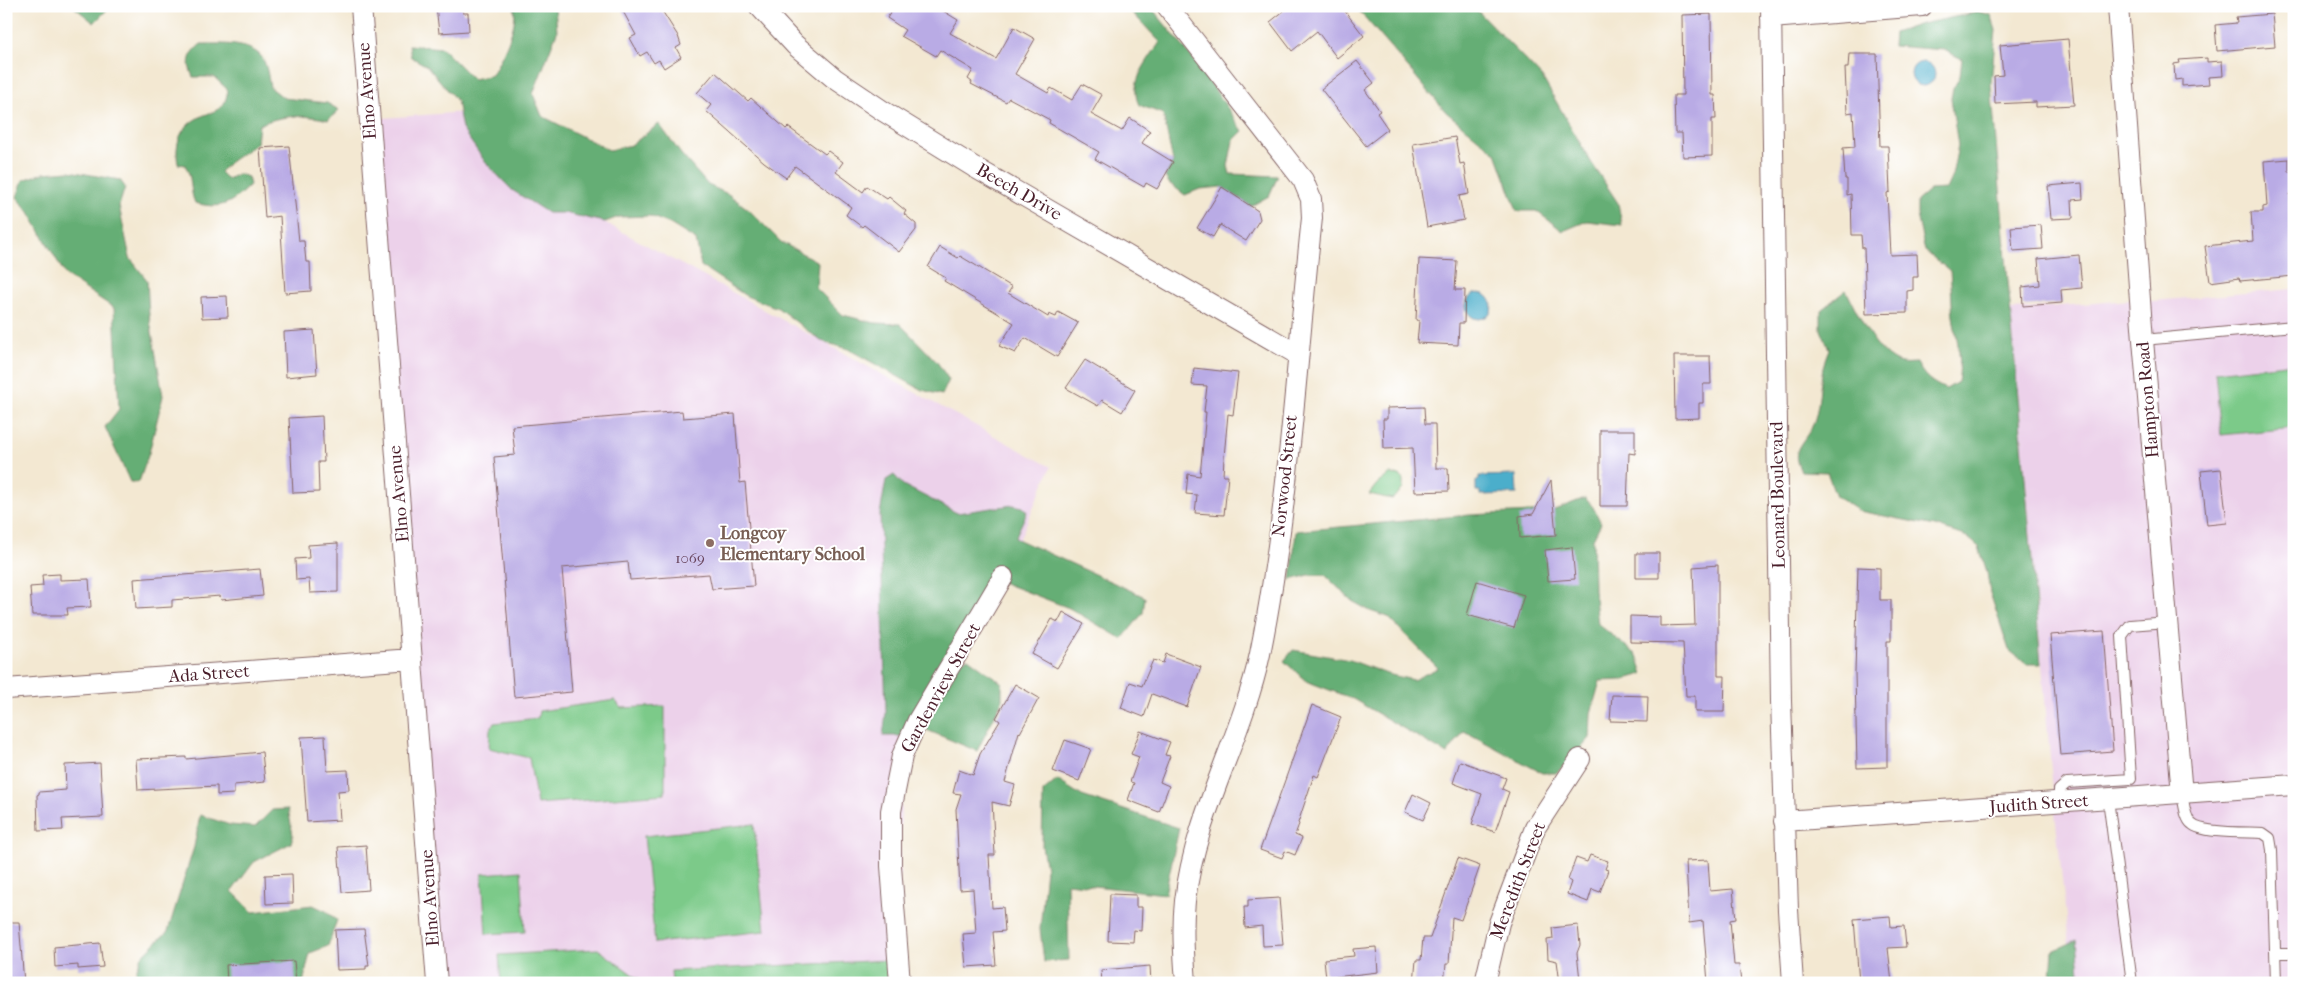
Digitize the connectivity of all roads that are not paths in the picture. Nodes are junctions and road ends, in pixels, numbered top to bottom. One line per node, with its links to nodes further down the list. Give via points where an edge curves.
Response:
1 (361, 6): 12 (street, Elno Avenue)
2 (759, 6): 9 (street, Beech Drive, via 795,45 834,78 883,111)
3 (1167, 6): 9 (street, Norwood Street, via 1303,180 1311,199 1312,218)
4 (1922, 6): 6 (street)
5 (2118, 6): 8 (street, Hampton Road)
6 (1771, 12): 20 (street, Leonard Boulevard)
7 (2294, 326): 8 (lane)
8 (2143, 340): 11 (street, Hampton Road)
9 (1297, 354): 25 (street, Norwood Street, via 1283,506 1260,653 1249,697 1200,834 1185,900)
10 (1002, 577): 24 (street, Gardenview Street, via 918,720 902,756 891,811 891,866)
11 (2167, 622): 16 (lane, via 2130,625 2122,636); 17 (street, Hampton Road)
12 (412, 659): 13 (street, Ada Street); 23 (street, Elno Avenue)
13 (6, 689)
14 (1580, 759): 26 (street, Meredith Street, via 1535,828 1499,923)
15 (2294, 785): 17 (street, Judith Street)
16 (2132, 788): 17 (street, Judith Street); 18 (street, Judith Street); 19 (lane, via 2067,783 2059,790)
17 (2182, 794): 21 (lane, via 2193,826 2263,833 2270,838)
18 (2108, 799): 19 (street, Judith Street); 28 (lane)
19 (2059, 802): 20 (street, Judith Street)
20 (1784, 821): 27 (street, Leonard Boulevard)
21 (2277, 953): 22 (lane); 29 (lane)
22 (2294, 953)
23 (436, 983)
24 (900, 983)
25 (1186, 983)
26 (1485, 983)
27 (1793, 983)
28 (2132, 983)
29 (2276, 983)

